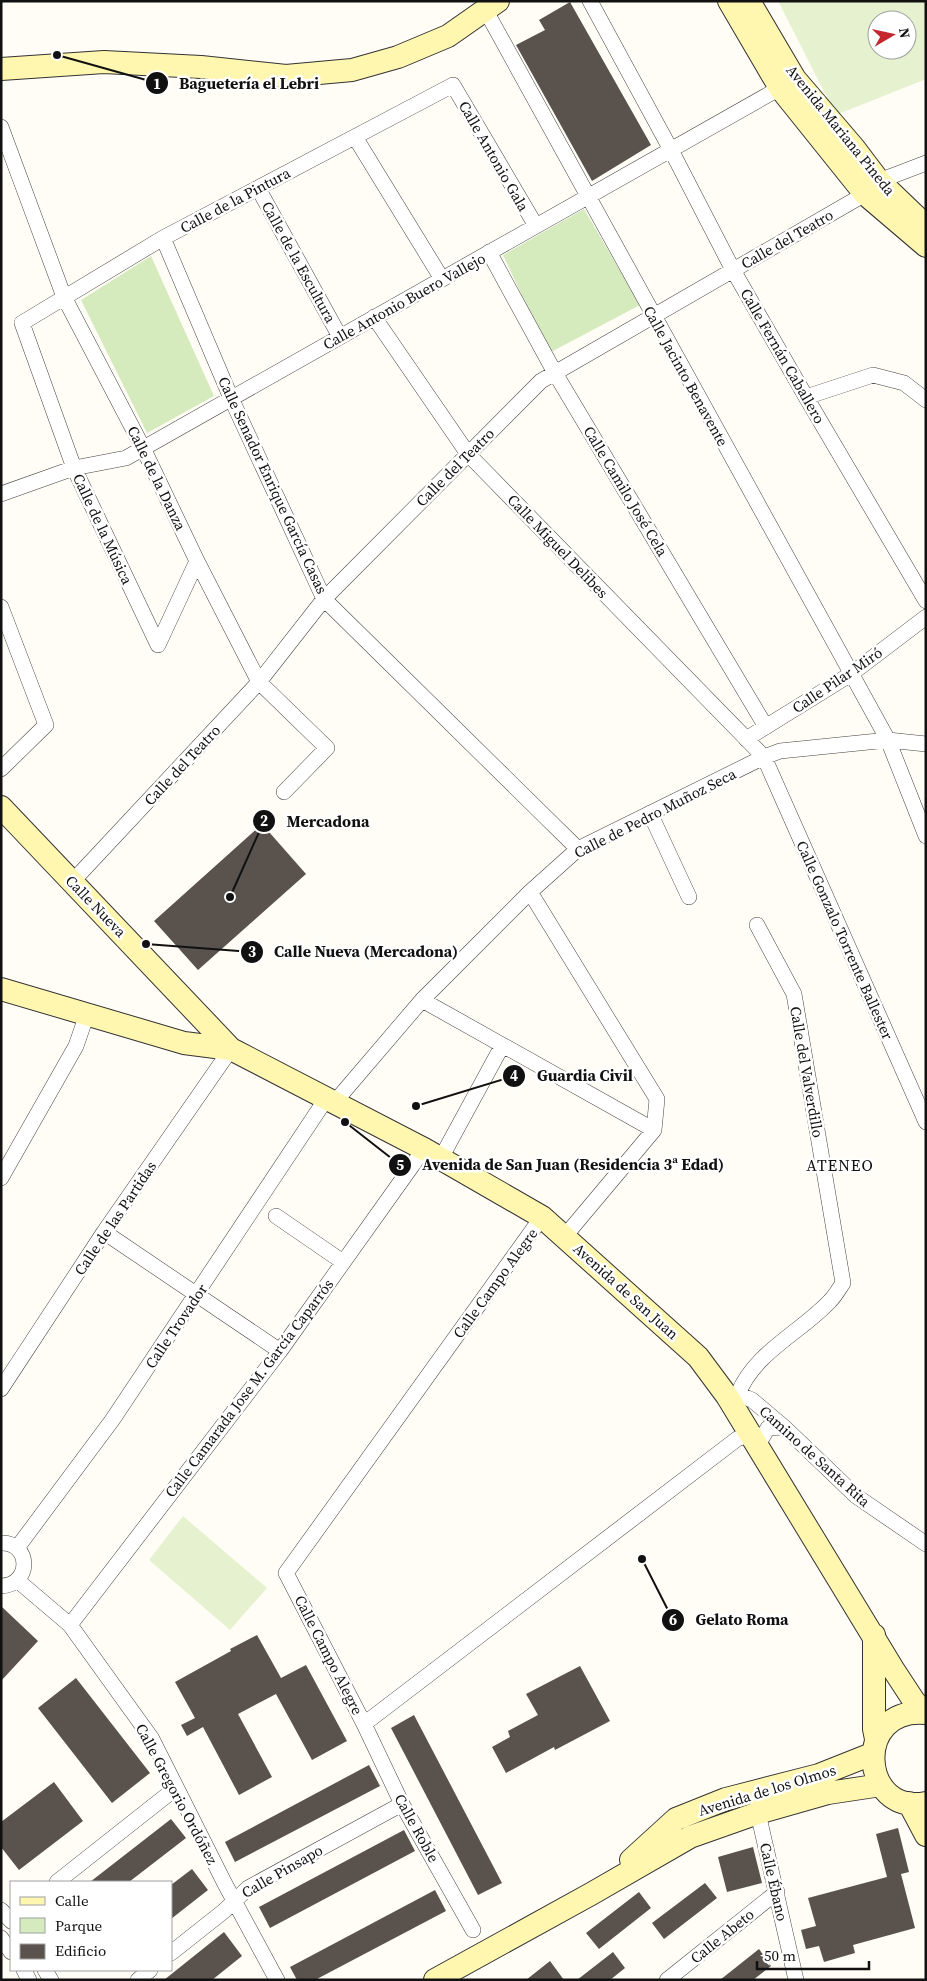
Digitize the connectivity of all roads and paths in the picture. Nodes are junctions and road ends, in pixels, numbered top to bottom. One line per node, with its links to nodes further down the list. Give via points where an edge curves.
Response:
1 (590, 1): 10 (street, Calle Fernán Caballero)
2 (729, 1): 6 (street, Avenida Mariana Pineda)
3 (749, 1): 6 (street, Avenida Mariana Pineda)
4 (492, 6): 5 (street, via 448,36 398,57 352,70 286,76 104,62); 14 (street, Calle Jacinto Benavente)
5 (1, 69)
6 (787, 84): 10 (street, Calle Antonio Buero Vallejo); 13 (street, Avenida Mariana Pineda, via 854,148)
7 (453, 86): 9 (street, Calle de la Pintura); 15 (street, Calle Antonio Gala)
8 (1, 127): 22 (street, Calle de la Danza)
9 (355, 137): 12 (street, Calle de la Pintura); 21 (street)
10 (671, 150): 14 (street, Calle Antonio Buero Vallejo); 20 (street, Calle Fernán Caballero)
11 (926, 163): 13 (street, Calle del Teatro)
12 (258, 188): 17 (street, Calle de la Pintura); 26 (street, Calle de la Escultura)
13 (872, 188): 16 (street, Avenida Mariana Pineda); 18 (street, Avenida Mariana Pineda); 20 (street, Calle del Teatro)
14 (588, 196): 15 (street, Calle Antonio Buero Vallejo); 23 (street, Calle Jacinto Benavente)
15 (536, 226): 19 (street, Calle Antonio Buero Vallejo)
16 (926, 226)
17 (162, 238): 22 (street, Calle de la Pintura); 29 (street, Calle Senador Enrique García Casas)
18 (926, 246)
19 (489, 252): 21 (street, Calle Antonio Buero Vallejo); 27 (street, Calle Camilo José Cela)
20 (733, 270): 23 (street, Calle del Teatro); 28 (street, Calle Fernán Caballero)
21 (442, 279): 24 (street, Calle Antonio Buero Vallejo)
22 (64, 297): 25 (street, Calle de la Pintura); 31 (street, Calle de la Danza)
23 (653, 316): 27 (street, Calle del Teatro); 40 (street, Calle Jacinto Benavente)
24 (374, 318): 26 (street, Calle Antonio Buero Vallejo); 32 (street, Calle Miguel Delibes)
25 (22, 322): 33 (street, Calle de la Música)
26 (340, 337): 29 (street, Calle Antonio Buero Vallejo)
27 (555, 373): 32 (street, Calle del Teatro, via 541,381); 42 (street, Calle Camilo José Cela)
28 (806, 396): 30 (street, via 873,375 904,383); 37 (street, Calle Fernán Caballero)
29 (231, 398): 31 (street, Calle Antonio Buero Vallejo); 36 (street, Calle Senador Enrique García Casas)
30 (926, 400)
31 (143, 448): 33 (street, Calle Antonio Buero Vallejo, via 126,458); 35 (street, Calle de la Danza)
32 (468, 454): 36 (street, Calle del Teatro); 43 (street, Calle Miguel Delibes)
33 (74, 468): 34 (street, Calle Antonio Buero Vallejo); 35 (street, Calle de la Música, via 158,645)
34 (1, 494)
35 (197, 561): 41 (street, Calle de la Danza)
36 (324, 599): 41 (street, Calle del Teatro); 52 (street, Calle Senador Enrique García Casas)
37 (926, 601)
38 (1, 607): 47 (street, via 46,725)
39 (926, 617): 40 (street, Calle Pilar Miró)
40 (851, 674): 42 (street, Calle Pilar Miró); 44 (street, Calle Jacinto Benavente)
41 (259, 682): 48 (street, Calle de la Danza, via 327,748); 53 (street, Calle del Teatro)
42 (766, 727): 43 (street, Calle Pilar Miró)
43 (746, 739): 46 (street, Calle Miguel Delibes)
44 (888, 740): 45 (street, Calle de Pedro Muñoz Seca); 46 (street, Calle de Pedro Muñoz Seca, via 780,751); 51 (street, Calle Jacinto Benavente)
45 (926, 744)
46 (764, 756): 50 (street, Calle de Pedro Muñoz Seca); 65 (street, Calle Gonzalo Torrente Ballester)
47 (1, 769)
48 (284, 792)
49 (1, 807): 53 (street, Calle Nueva)
50 (650, 813): 52 (street, Calle de Pedro Muñoz Seca); 55 (street)
51 (926, 836)
52 (578, 850): 54 (street, Calle de Pedro Muñoz Seca)
53 (73, 881): 60 (street, Calle Nueva)
54 (530, 892): 58 (street, Calle de Pedro Muñoz Seca); 66 (street, via 657,1099)
55 (689, 897)
56 (757, 925): 77 (street, Calle del Valverdillo, via 794,994 843,1283 830,1301 760,1360)
57 (1, 988): 59 (street)
58 (422, 1000): 62 (street); 64 (street, Calle de Pedro Muñoz Seca)
59 (87, 1014): 61 (street); 68 (street, via 76,1046)
60 (204, 1020): 61 (street, via 198,1031); 63 (street, Calle Nueva)
61 (197, 1045): 63 (street)
62 (502, 1046): 66 (street); 67 (street, Calle Camarada Jose M. García Caparrós)
63 (232, 1049): 64 (street, Avenida de San Juan); 71 (street, Calle de las Partidas)
64 (330, 1101): 67 (street, Avenida de San Juan); 74 (street, Calle Trovador)
65 (926, 1122)
66 (654, 1130): 72 (street)
67 (432, 1154): 70 (street, Avenida de San Juan); 73 (street, Calle Camarada Jose M. García Caparrós)
68 (1, 1178)
69 (276, 1216): 73 (street)
70 (542, 1217): 72 (street, Avenida de San Juan); 88 (street, Calle Campo Alegre, via 286,1574)
71 (104, 1232): 74 (street); 76 (street, Calle de las Partidas)
72 (565, 1236): 77 (street, Avenida de San Juan, via 698,1357)
73 (343, 1262): 75 (street, Calle Camarada Jose M. García Caparrós)
74 (198, 1294): 75 (street); 82 (street, Calle Trovador, via 113,1419)
75 (280, 1351): 85 (street, Calle Camarada Jose M. García Caparrós)
76 (1, 1389)
77 (733, 1395): 78 (street, Camino de Santa Rita, via 752,1400); 79 (street, Avenida de San Juan)
78 (784, 1427): 79 (street, via 768,1428); 81 (street, Camino de Santa Rita, via 856,1496)
79 (754, 1440): 86 (street, Avenida de San Juan); 88 (street, Calle Campo Alegre, via 730,1444)
80 (1, 1543): 82 (street)
81 (926, 1544)
82 (17, 1548): 83 (street, via 24,1560)
83 (18, 1580): 84 (street); 85 (street, Calle Gregorio Ordóñez)
84 (1, 1586)
85 (70, 1625): 91 (street, Calle Gregorio Ordóñez, via 152,1739)
86 (874, 1634): 87 (street, Avenida de San Juan, via 914,1701); 89 (street)
87 (925, 1713): 89 (street, via 896,1718 882,1729)
88 (364, 1724): 93 (street, Calle Roble)
89 (874, 1747): 90 (street, via 874,1770); 97 (street, Avenida de los Olmos, via 819,1776 726,1800 676,1819)
90 (881, 1785): 92 (street, via 894,1797); 94 (street, Avenida de los Olmos, via 828,1793)
91 (176, 1788): 96 (street); 99 (street, Calle Gregorio Ordóñez)
92 (917, 1803): 95 (street)
93 (402, 1804): 99 (street, Calle Pinsapo, via 248,1888); 100 (street, Calle Roble)
94 (758, 1813): 97 (street, Avenida de los Olmos, via 690,1837); 98 (street, Calle Ébano)
95 (926, 1835)
96 (58, 1881)
97 (597, 1891): 107 (street, Avenida de los Olmos)
98 (777, 1892): 108 (street, Calle Abeto); 109 (street, Calle Ébano)
99 (233, 1900): 103 (street, Calle Pinsapo, via 224,1911); 106 (street, Calle Gregorio Ordóñez)
100 (473, 1930)
101 (1, 1938): 102 (street)
102 (10, 1951)
103 (172, 1952)
104 (149, 1971): 105 (street)
105 (138, 1980)
106 (277, 1980)
107 (435, 1980)
108 (667, 1980)
109 (796, 1980)

